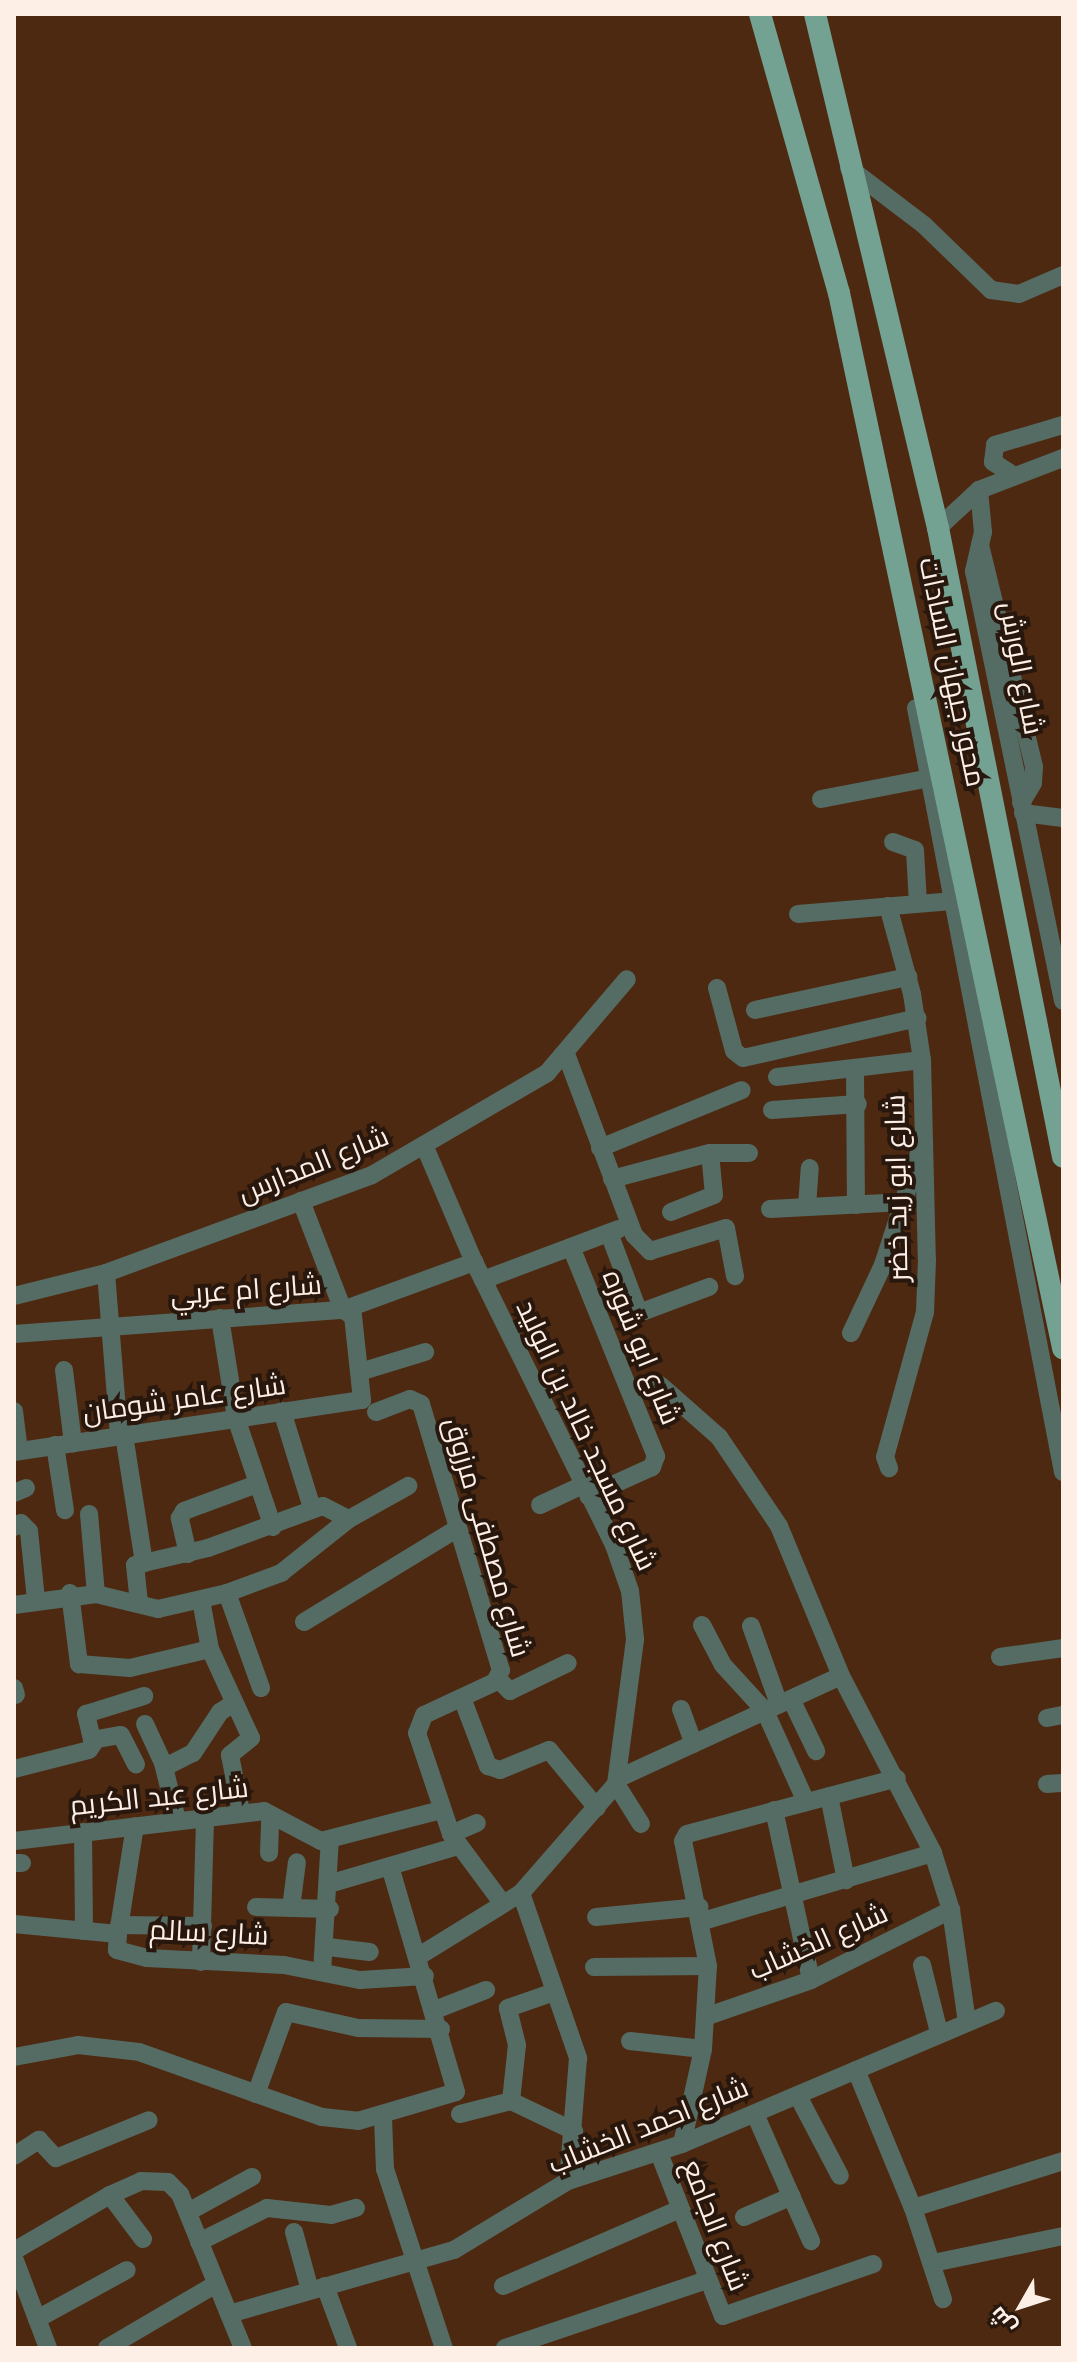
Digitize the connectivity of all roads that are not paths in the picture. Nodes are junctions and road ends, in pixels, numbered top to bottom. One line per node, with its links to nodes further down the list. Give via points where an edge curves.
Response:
1 (760, 14): 10 (main road, محور جيهان السادات, via 839,293)
2 (815, 14): 3 (main road, محور جيهان السادات)
3 (849, 168): 4 (street, via 924,225 991,290 1019,294); 9 (main road, محور جيهان السادات)
4 (1063, 275)
5 (1063, 425): 7 (street, via 995,445 996,467)
6 (1063, 458): 7 (street)
7 (1013, 475): 8 (street)
8 (979, 490): 9 (street); 13 (street, شارع الورش, via 980,545 1034,767)
9 (938, 528): 38 (main road, محور جيهان السادات)
10 (910, 610): 11 (street, via 909,664); 61 (main road, محور جيهان السادات)
11 (930, 778): 12 (street); 16 (street)
12 (821, 799)
13 (1022, 808): 14 (street); 23 (street)
14 (1063, 818)
15 (893, 842): 17 (street, via 915,850)
16 (954, 901): 17 (street); 74 (street)
17 (918, 903): 18 (street)
18 (888, 906): 19 (street); 20 (street, شارع ابو زيد خضر)
19 (798, 914)
20 (908, 977): 24 (street); 25 (street, شارع ابو زيد خضر)
21 (627, 979): 26 (street, شارع المدارس)
22 (717, 988): 25 (street, via 734,1051 743,1058)
23 (1063, 1001)
24 (755, 1010)
25 (917, 1018): 27 (street, شارع ابو زيد خضر)
26 (566, 1054): 34 (street, شارع المدارس, via 547,1073); 35 (street)
27 (922, 1060): 28 (street); 33 (street, شارع ابو زيد خضر)
28 (855, 1069): 29 (street); 31 (street)
29 (777, 1077)
30 (742, 1090): 35 (street)
31 (858, 1104): 32 (street); 43 (street)
32 (772, 1110)
33 (925, 1135): 42 (street); 73 (street, شارع ابو زيد خضر, via 925,1312 885,1457)
34 (424, 1145): 41 (street, شارع المدارس, via 372,1175); 50 (street, شارع مسجد خالد بن الوليد)
35 (600, 1148): 40 (street)
36 (710, 1153): 37 (street); 40 (street); 46 (street, via 714,1195)
37 (749, 1153)
38 (1063, 1157)
39 (810, 1168): 44 (street)
40 (612, 1179): 47 (street)
41 (301, 1201): 51 (street, شارع المدارس); 56 (street)
42 (904, 1202): 43 (street); 59 (street)
43 (856, 1205): 44 (street)
44 (807, 1207): 45 (street)
45 (770, 1209)
46 (671, 1212)
47 (628, 1226): 48 (street); 52 (street, via 645,1248 726,1228)
48 (609, 1233): 49 (street); 54 (street, via 639,1313)
49 (571, 1247): 53 (street); 77 (street, شارع ابو شوره, via 656,1456 652,1467)
50 (474, 1262): 53 (street, شارع مسجد خالد بن الوليد); 56 (street, شارع ام عربي)
51 (106, 1273): 55 (street, شارع المدارس); 58 (street)
52 (735, 1276)
53 (483, 1280): 77 (street, شارع مسجد خالد بن الوليد)
54 (709, 1287)
55 (14, 1296)
56 (343, 1310): 57 (street, شارع ام عربي); 64 (street, via 353,1316)
57 (220, 1318): 58 (street, شارع ام عربي); 69 (street)
58 (110, 1327): 60 (street, شارع ام عربي); 70 (street)
59 (851, 1333)
60 (14, 1334)
61 (1063, 1348)
62 (425, 1352): 64 (street)
63 (64, 1370): 71 (street)
64 (363, 1371): 66 (street)
65 (660, 1385): 102 (street, via 719,1437 753,1480 779,1526)
66 (369, 1406): 68 (street, شارع عامر شومان); 85 (street, شارع مصطفى مرزوق, via 410,1399 421,1404)
67 (14, 1411): 72 (street)
68 (282, 1411): 69 (street, شارع عامر شومان); 79 (street)
69 (236, 1418): 70 (street, شارع عامر شومان); 75 (street)
70 (121, 1435): 71 (street, شارع عامر شومان); 87 (street)
71 (64, 1444): 72 (street, شارع عامر شومان); 80 (street)
72 (16, 1451)
73 (889, 1468)
74 (1063, 1472)
75 (257, 1484): 84 (street); 86 (street, via 184,1511 180,1518)
76 (408, 1486): 82 (street)
77 (585, 1491): 78 (street); 118 (street, شارع مسجد خالد بن الوليد, via 623,1568 634,1615)
78 (540, 1505)
79 (312, 1508): 82 (street, via 334,1508); 84 (street)
80 (65, 1510)
81 (89, 1514): 90 (street)
82 (349, 1519): 89 (street, via 281,1573)
83 (18, 1525): 91 (street, via 29,1531)
84 (273, 1527): 86 (street)
85 (455, 1530): 95 (street); 103 (street, شارع مصطفى مرزوق, via 501,1670)
86 (188, 1554): 87 (street)
87 (144, 1563): 93 (street, via 131,1569)
88 (70, 1593): 90 (street); 91 (street); 99 (street, via 79,1664 130,1668)
89 (227, 1593): 92 (street); 104 (street)
90 (96, 1594): 93 (street)
91 (36, 1600): 94 (street)
92 (201, 1600): 93 (street, via 158,1609); 99 (street)
93 (139, 1603)
94 (14, 1605)
95 (304, 1622)
96 (702, 1625): 108 (street, via 723,1665)
97 (751, 1626): 108 (street)
98 (1063, 1648): 100 (street)
99 (210, 1649): 107 (street)
100 (1000, 1657)
101 (568, 1663): 103 (street, via 510,1691)
102 (841, 1676): 108 (street); 117 (street)
103 (498, 1679): 106 (street, شارع مصطفى مرزوق)
104 (261, 1688)
105 (144, 1696): 111 (street, via 86,1714)
106 (462, 1698): 121 (street, via 488,1766 500,1770 549,1750); 122 (street, شارع مصطفى مرزوق, via 419,1723)
107 (234, 1703): 115 (street, via 220,1712 193,1753); 124 (street, via 251,1738 230,1755)
108 (778, 1705): 112 (street); 113 (street); 120 (street)
109 (681, 1709): 112 (street)
110 (145, 1724): 115 (street)
111 (92, 1740): 114 (street, via 121,1735); 116 (street, via 89,1750)
112 (694, 1744): 118 (street)
113 (816, 1751)
114 (136, 1764)
115 (165, 1767): 127 (street)
116 (14, 1769)
117 (897, 1778): 119 (street); 136 (street)
118 (617, 1781): 121 (street); 129 (street)
119 (829, 1796): 120 (street); 139 (street)
120 (806, 1802): 123 (street)
121 (597, 1808): 141 (street)
122 (441, 1810): 132 (street); 133 (street, شارع مصطفى مرزوق)
123 (774, 1810): 142 (street); 148 (street, via 687,1834 683,1841)
124 (241, 1812): 125 (street, شارع عبد الكريم); 126 (street, شارع عبد الكريم)
125 (270, 1815): 132 (street, شارع عبد الكريم, via 316,1841); 135 (street)
126 (205, 1817): 127 (street, شارع عبد الكريم); 151 (street)
127 (177, 1820): 130 (street, شارع عبد الكريم)
128 (477, 1823): 133 (street)
129 (641, 1824)
130 (135, 1826): 131 (street, شارع عبد الكريم); 152 (street)
131 (83, 1832): 134 (street, شارع عبد الكريم); 153 (street)
132 (330, 1839): 140 (street)
133 (455, 1840): 138 (street); 143 (street, شارع مصطفى مرزوق)
134 (14, 1841)
135 (269, 1853)
136 (933, 1853): 139 (street); 147 (street)
137 (297, 1862): 145 (street)
138 (390, 1866): 140 (street); 156 (street)
139 (846, 1880): 142 (street)
140 (332, 1883): 146 (street)
141 (521, 1893): 143 (street); 165 (street)
142 (793, 1895): 148 (street); 163 (street)
143 (503, 1904): 156 (street)
144 (256, 1907): 145 (street)
145 (291, 1908): 146 (street)
146 (330, 1909): 154 (street)
147 (951, 1910): 163 (street, شارع الخشاب); 169 (street)
148 (701, 1914): 149 (street); 159 (street)
149 (596, 1917)
150 (14, 1924): 153 (street, شارع سالم)
151 (203, 1926): 152 (street); 157 (street)
152 (118, 1930): 153 (street, شارع سالم); 157 (street, شارع سالم, via 121,1953)
153 (84, 1931)
154 (328, 1947): 155 (street); 161 (street)
155 (370, 1952)
156 (419, 1956): 162 (street)
157 (201, 1962): 161 (street, شارع سالم)
158 (922, 1965): 171 (street)
159 (708, 1966): 160 (street); 168 (street)
160 (594, 1967)
161 (322, 1972): 162 (street, شارع سالم, via 360,1980)
162 (425, 1976): 166 (street)
163 (811, 1980): 168 (street, شارع الخشاب)
164 (486, 1990): 166 (street)
165 (554, 1992): 178 (street, via 508,2008 517,2045); 183 (street, via 578,2058)
166 (435, 2010): 170 (street)
167 (996, 2011): 169 (street, شارع احمد الخشاب)
168 (705, 2017): 173 (street)
169 (967, 2022): 171 (street, شارع احمد الخشاب)
170 (441, 2029): 176 (street, via 358,2028 286,2012); 181 (street, via 456,2092)
171 (939, 2032): 175 (street, شارع احمد الخشاب)
172 (630, 2041): 173 (street)
173 (703, 2049): 184 (street)
174 (14, 2057): 176 (street, via 48,2046 109,2047 167,2059)
175 (856, 2070): 177 (street, شارع احمد الخشاب); 194 (street)
176 (256, 2094): 181 (street, via 322,2117)
177 (798, 2096): 180 (street, شارع احمد الخشاب); 188 (street)
178 (511, 2101): 179 (street); 183 (street)
179 (460, 2114)
180 (755, 2114): 184 (street, شارع احمد الخشاب); 192 (street)
181 (383, 2118): 205 (street, via 385,2169)
182 (149, 2120): 186 (street, via 56,2158 39,2140)
183 (574, 2131): 190 (street)
184 (682, 2144): 185 (street, شارع احمد الخشاب)
185 (659, 2153): 190 (street, شارع احمد الخشاب); 195 (street, شارع الجامع)
186 (14, 2156)
187 (1063, 2161): 194 (street)
188 (840, 2176)
189 (252, 2177): 196 (street)
190 (568, 2181): 205 (street, شارع احمد الخشاب, via 484,2236)
191 (110, 2195): 196 (street, via 155,2178 180,2194); 200 (street); 203 (street)
192 (792, 2196): 197 (street); 201 (street)
193 (356, 2208): 202 (street, via 322,2215 267,2208)
194 (913, 2208): 206 (street)
195 (680, 2209): 209 (street, شارع الجامع); 211 (street)
196 (188, 2212): 202 (street)
197 (744, 2217)
198 (294, 2232): 212 (street)
199 (1063, 2236): 206 (street)
200 (143, 2239)
201 (811, 2241)
202 (199, 2242): 210 (street)
203 (14, 2251)
204 (14, 2258): 215 (street)
205 (420, 2261): 212 (street, شارع احمد الخشاب); 220 (street)
206 (933, 2263): 213 (street)
207 (873, 2264): 209 (street, شارع الجامع, via 723,2316)
208 (127, 2270): 215 (street)
209 (707, 2280): 221 (street)
210 (216, 2284): 214 (street); 216 (street)
211 (503, 2286)
212 (317, 2288): 214 (street, شارع احمد الخشاب); 219 (street)
213 (943, 2299)
214 (229, 2314): 217 (street)
215 (37, 2319): 218 (street)
216 (112, 2347)
217 (239, 2347)
218 (48, 2348)
219 (348, 2348)
220 (444, 2348)
221 (505, 2348)

